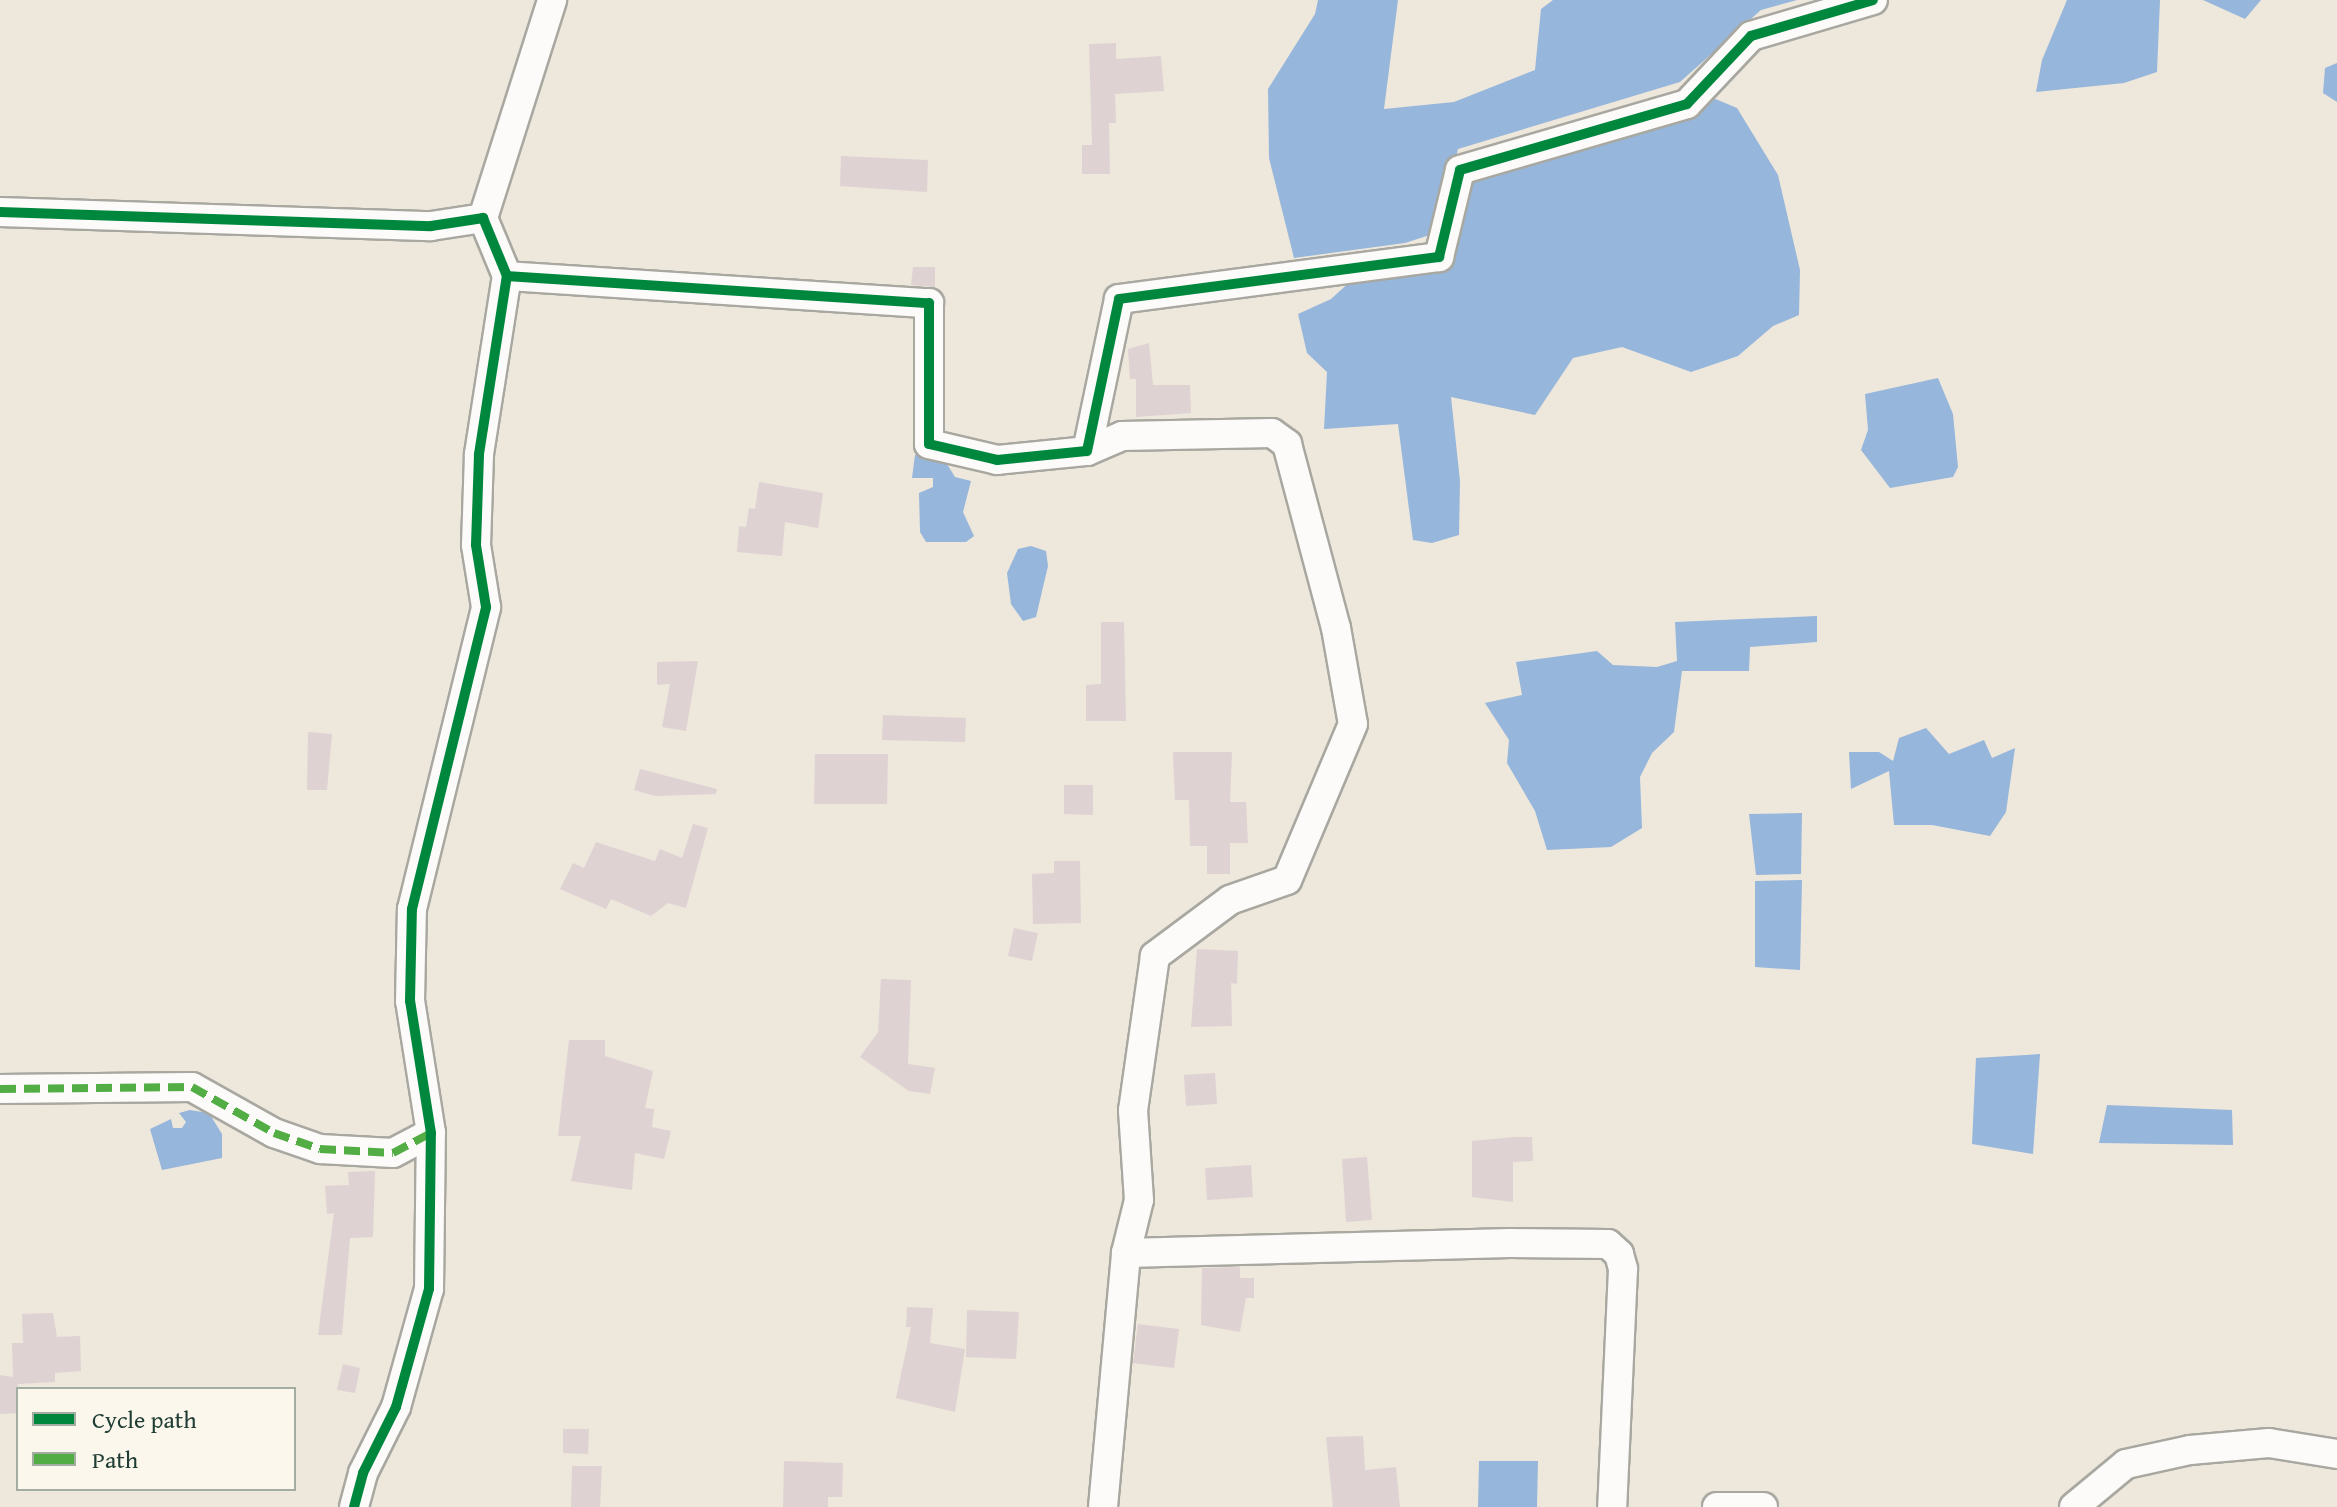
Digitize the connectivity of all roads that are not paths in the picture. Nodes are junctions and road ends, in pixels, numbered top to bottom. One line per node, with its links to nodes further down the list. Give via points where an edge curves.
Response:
1 (552, 0): 4 (street)
2 (1873, 0): 6 (street, via 1751,36 1687,104 1460,170 1439,257 1119,299)
3 (0, 212): 4 (street, via 431,226)
4 (483, 218): 5 (street)
5 (507, 276): 6 (street, via 929,303 929,444 997,460); 8 (street, via 479,454 476,545 486,607 412,909 410,1001)
6 (1087, 451): 9 (street, via 1122,436 1272,433 1287,444 1336,628 1353,724 1287,880 1230,900 1155,956 1133,1110 1139,1200)
7 (0, 1089): 8 (street, via 192,1087 274,1133 320,1149 393,1153)
8 (431, 1133): 11 (street, via 429,1289 396,1407 363,1473)
9 (1126, 1253): 12 (street); 13 (street, via 1608,1244 1623,1269)
10 (2337, 1454): 16 (street, via 2269,1443 2190,1450 2126,1464)
11 (354, 1507)
12 (1103, 1507)
13 (1612, 1507)
14 (1717, 1507): 15 (street)
15 (1763, 1507)
16 (2074, 1507)

